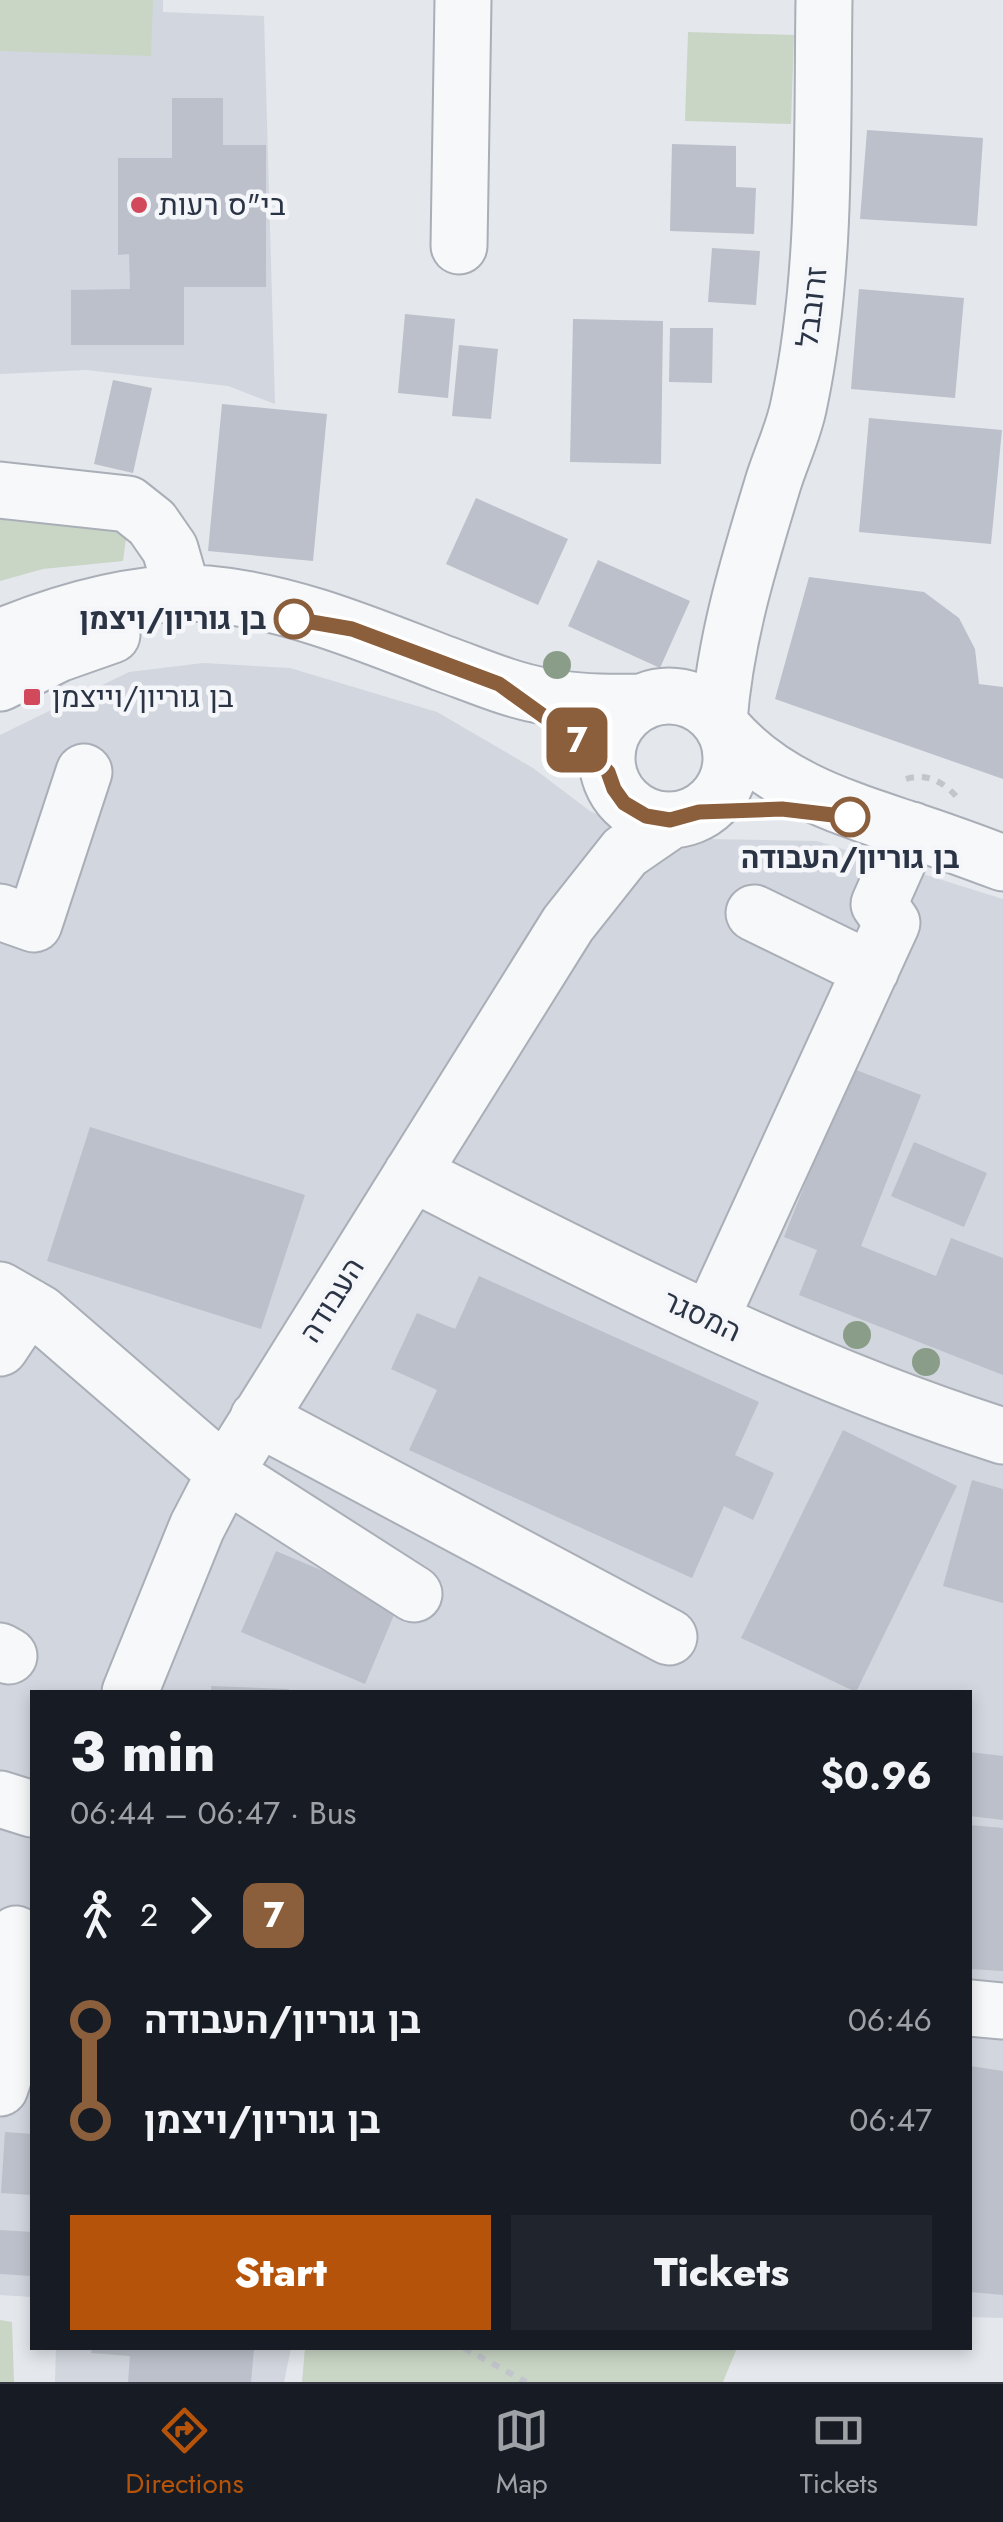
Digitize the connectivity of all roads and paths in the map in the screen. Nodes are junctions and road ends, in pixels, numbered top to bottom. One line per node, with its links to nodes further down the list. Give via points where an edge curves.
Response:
1 (464, 0): 3 (street)
2 (824, 0): 6 (street, זרובבל, via 818,267 810,336 799,406)
3 (460, 246)
4 (0, 490): 5 (street, via 128,504 170,550)
5 (183, 594): 7 (street, via 240,598); 8 (street, via 76,610)
6 (737, 605): 11 (street, זרובבל, via 718,638); 12 (street, זרובבל, via 722,681)
7 (352, 629): 9 (street, via 232,611 190,615 105,636); 10 (street)
8 (0, 637)
9 (0, 683)
10 (499, 684): 11 (street, via 576,701); 14 (street, via 581,743)
11 (653, 698): 12 (street, via 692,700); 14 (street, via 625,713 613,730 606,750)
12 (722, 726): 15 (street, via 732,755 728,780 718,796); 16 (street, via 765,769 800,790)
13 (84, 772): 18 (street, via 34,924)
14 (611, 780): 15 (street, via 638,812); 20 (street, העבודה, via 612,814 598,861)
15 (684, 816): 16 (street, via 782,809); 20 (street, העבודה, via 626,852)
16 (904, 828): 17 (street); 21 (street, via 879,904 892,923)
17 (1003, 862)
18 (0, 912)
19 (754, 913): 21 (street)
20 (568, 924): 22 (street, העבודה)
21 (870, 970): 23 (street)
22 (412, 1173): 23 (street, המסגר); 25 (street, העבודה)
23 (710, 1320): 26 (street, המסגר, via 878,1395)
24 (6, 1327): 27 (street)
25 (258, 1418): 27 (street, העבודה); 29 (street)
26 (1003, 1436)
27 (225, 1473): 28 (street); 30 (street, העבודה)
28 (414, 1594)
29 (670, 1636)
30 (131, 1690)
31 (0, 1799): 32 (street)
32 (30, 1808)
33 (16, 1934): 36 (street)
34 (972, 2008): 35 (street)
35 (1003, 2011)
36 (0, 2088)
37 (468, 2350): 38 (path)
38 (526, 2382)

